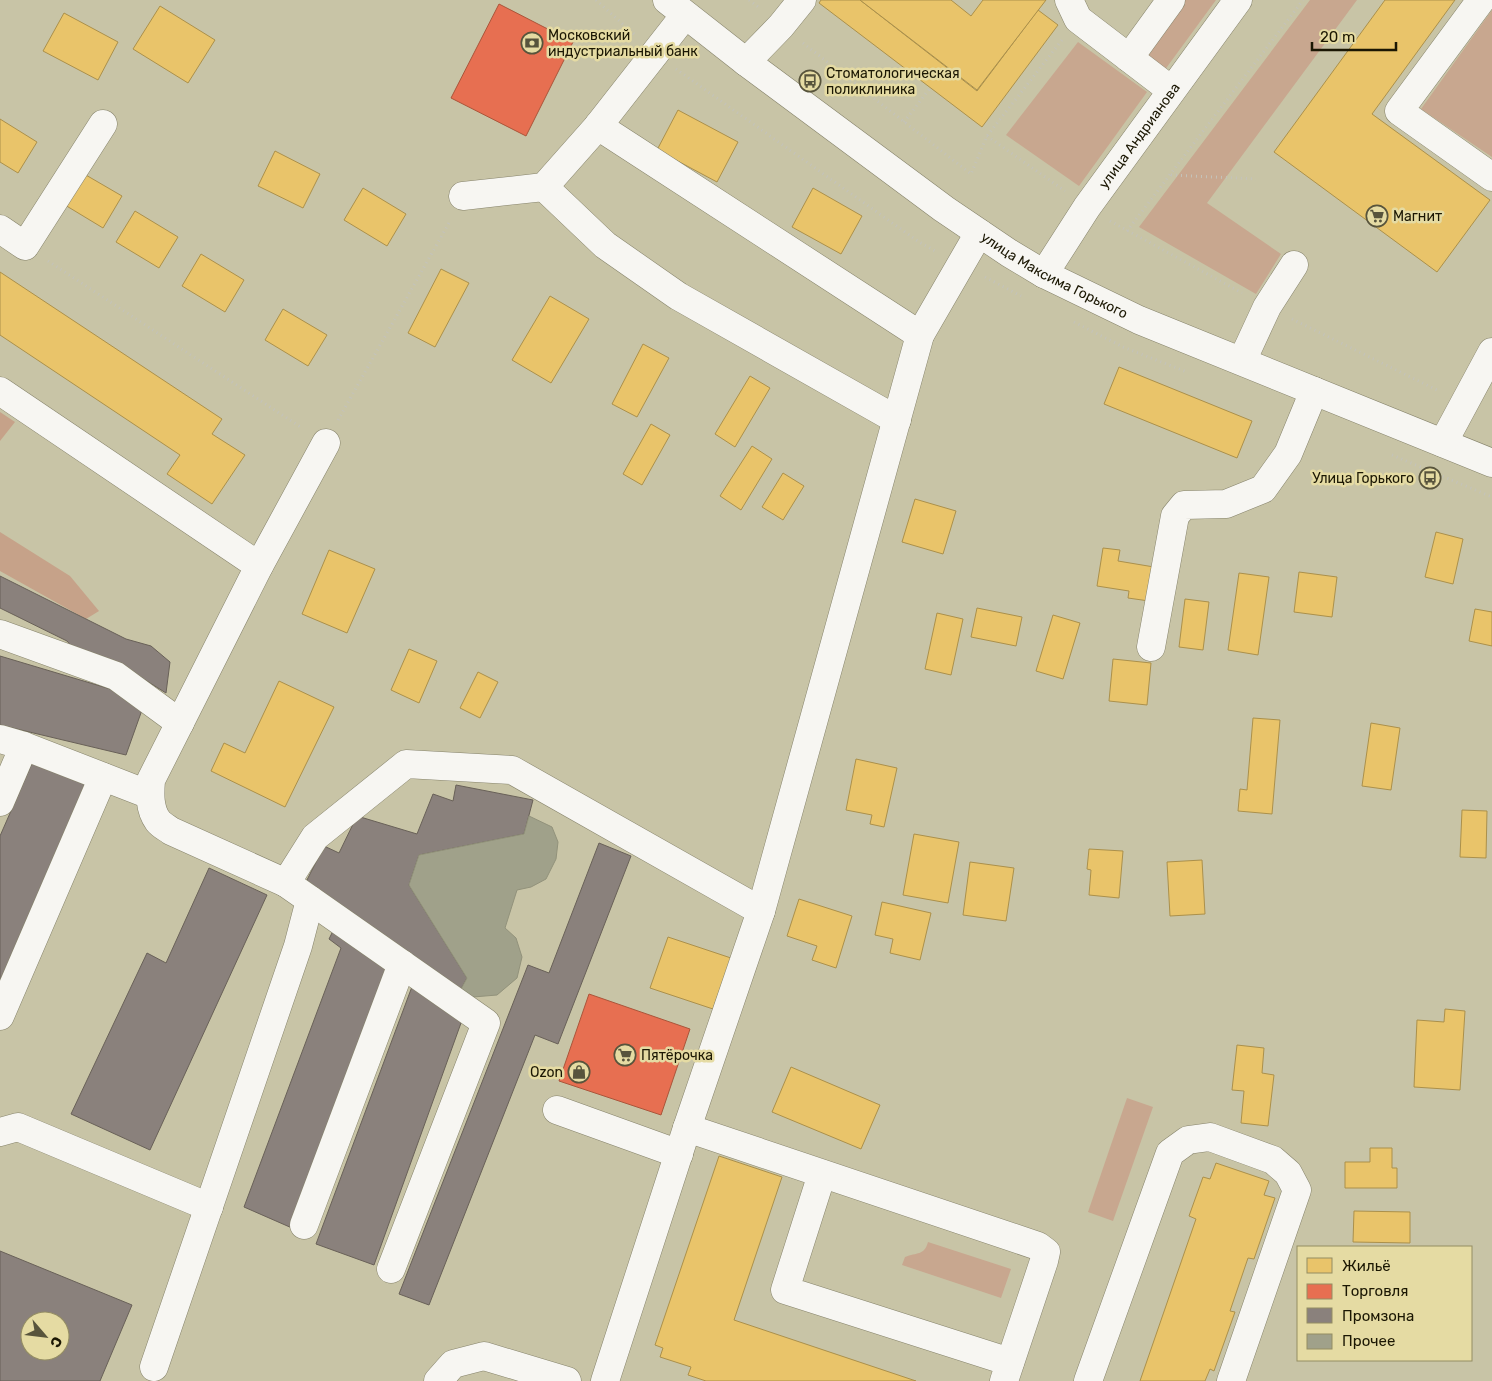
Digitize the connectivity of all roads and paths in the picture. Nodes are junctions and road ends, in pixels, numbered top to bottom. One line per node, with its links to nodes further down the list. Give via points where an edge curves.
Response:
1 (802, 0): 8 (street)
2 (1171, 0): 9 (street)
3 (1238, 0): 12 (street, улица Андрианова)
4 (1303, 0): 17 (path)
5 (1480, 0): 18 (street, via 1399,111)
6 (676, 8): 10 (street, улица Максима Горького); 15 (street)
7 (1073, 10): 9 (street); 16 (path)
8 (780, 26): 10 (street); 13 (path)
9 (1129, 58): 12 (street)
10 (746, 62): 25 (street, улица Максима Горького)
11 (930, 88): 13 (path)
12 (1171, 90): 22 (street, улица Андрианова)
13 (904, 122): 16 (path, via 971,174)
14 (103, 124): 26 (street)
15 (598, 126): 20 (street); 29 (street)
16 (987, 136): 22 (path)
17 (1170, 175): 19 (path); 24 (path)
18 (1492, 177)
19 (1256, 179)
20 (544, 187): 21 (street); 34 (street, via 605,245 678,296)
21 (463, 196): 35 (path)
22 (1087, 207): 28 (street, улица Андрианова)
23 (0, 229): 26 (street)
24 (1127, 231)
25 (979, 233): 28 (street, улица Максима Горького); 29 (street)
26 (25, 246): 35 (path)
27 (1294, 264): 31 (street, via 1267,307)
28 (1044, 274): 31 (street, улица Максима Горького, via 1139,320)
29 (920, 335): 34 (street)
30 (1492, 352): 36 (street)
31 (1242, 361): 33 (street, улица Максима Горького)
32 (0, 391): 38 (street)
33 (1314, 391): 36 (street, улица Максима Горького); 40 (street, via 1288,454 1263,489 1226,504 1184,505 1175,516)
34 (897, 420): 48 (street)
35 (326, 443): 38 (street)
36 (1444, 443): 37 (street, улица Максима Горького)
37 (1492, 463)
38 (259, 566): 41 (street)
39 (0, 634): 41 (street, via 116,676)
40 (1151, 648)
41 (180, 723): 44 (street, via 151,780)
42 (12, 743): 43 (street); 45 (street)
43 (103, 777): 44 (street); 50 (street)
44 (150, 795): 46 (street, via 158,821 171,831)
45 (0, 802)
46 (286, 883): 47 (street); 48 (street, via 315,837 406,764 512,770)
47 (310, 900): 49 (street); 56 (street, via 298,946)
48 (761, 912): 52 (street)
49 (402, 964): 57 (street); 58 (street, via 486,1023)
50 (0, 1016)
51 (557, 1110): 54 (street)
52 (687, 1128): 54 (street); 55 (street)
53 (0, 1132): 56 (street, via 18,1127)
54 (679, 1154): 63 (street)
55 (822, 1174): 60 (street, via 785,1290); 60 (street, via 1038,1246 1046,1252)
56 (209, 1208): 59 (street)
57 (304, 1225)
58 (391, 1269)
59 (154, 1367)
60 (1007, 1371)
61 (438, 1381): 62 (street, via 453,1364 484,1356)
62 (567, 1381)
63 (605, 1381)
64 (1088, 1381): 65 (street, via 1170,1153 1188,1140 1210,1137 1273,1160 1288,1173 1297,1190)
65 (1231, 1381)

